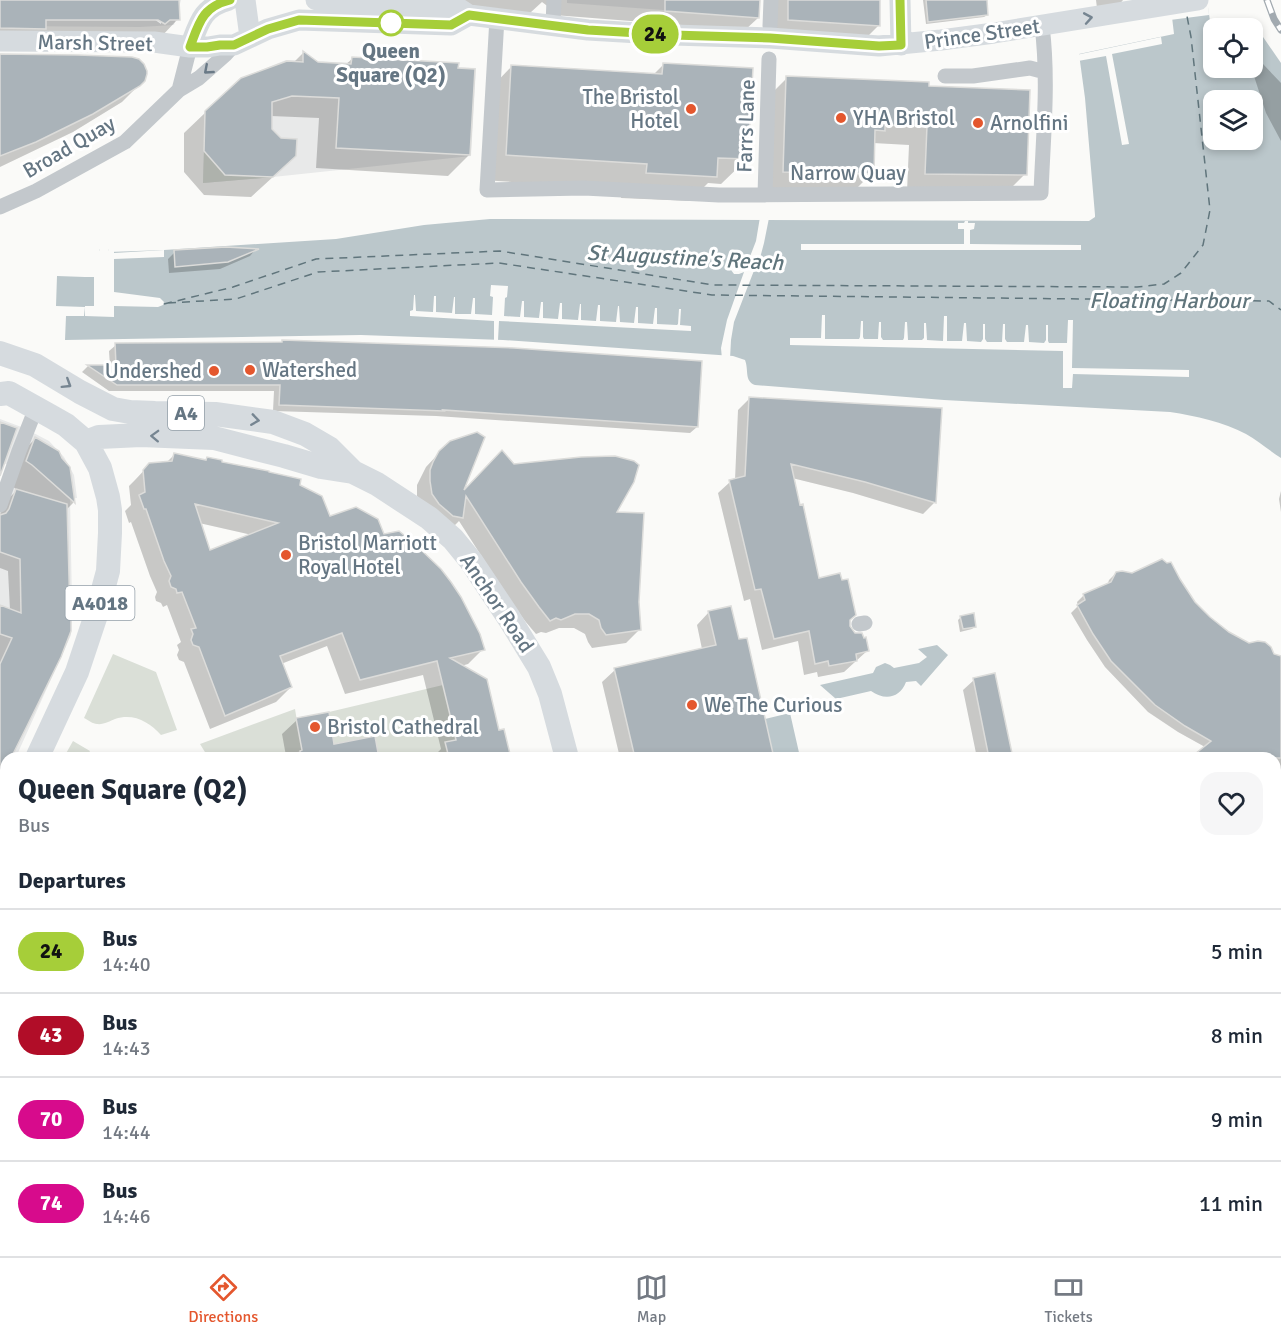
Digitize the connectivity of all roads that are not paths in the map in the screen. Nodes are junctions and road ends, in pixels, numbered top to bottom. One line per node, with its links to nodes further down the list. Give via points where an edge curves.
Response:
1 (230, 0): 16 (street, via 206,12)
2 (245, 0): 14 (street)
3 (315, 0): 8 (street, Prince Street, via 455,6)
4 (554, 0): 10 (street)
5 (771, 0): 11 (street)
6 (900, 0): 15 (street)
7 (1198, 0): 12 (street, Prince Street, one-way to 7)
8 (469, 15): 9 (street, Prince Street); 14 (street, Prince Street, via 451,25 299,20)
9 (497, 18): 10 (street, Prince Street); 21 (street, Narrow Quay, via 487,189 584,188)
10 (553, 25): 15 (street, Prince Street, via 598,31)
11 (770, 26)
12 (1042, 26): 15 (street, Prince Street); 18 (street, Narrow Quay)
13 (0, 41): 16 (street, Marsh Street, via 154,42)
14 (242, 41): 16 (street, Prince Street); 20 (street, Broad Quay, one-way to 20, via 199,78)
15 (901, 45)
16 (190, 47): 20 (street, Broad Quay)
17 (769, 59): 21 (street, Farrs Lane)
18 (1045, 72): 19 (street, via 1030,68); 21 (street, Narrow Quay, via 1041,193)
19 (945, 76)
20 (178, 90): 22 (street, Broad Quay, via 125,142)
21 (765, 195)
22 (0, 207)
23 (0, 352): 27 (main road, A4, one-way to 27, via 35,365 113,409 215,414 273,422 328,448)
24 (3, 388): 25 (main road, A4018)
25 (36, 408): 26 (main road, A4018); 28 (street)
26 (86, 442): 27 (main road, A4, one-way to 26, via 213,438 141,435 99,437); 29 (main road, A4018, via 100,468 108,497 108,571 78,672)
27 (353, 472): 30 (main road, Anchor Road / A4, via 429,518 471,561 539,667)
28 (0, 505)
29 (40, 752)
30 (565, 752)

